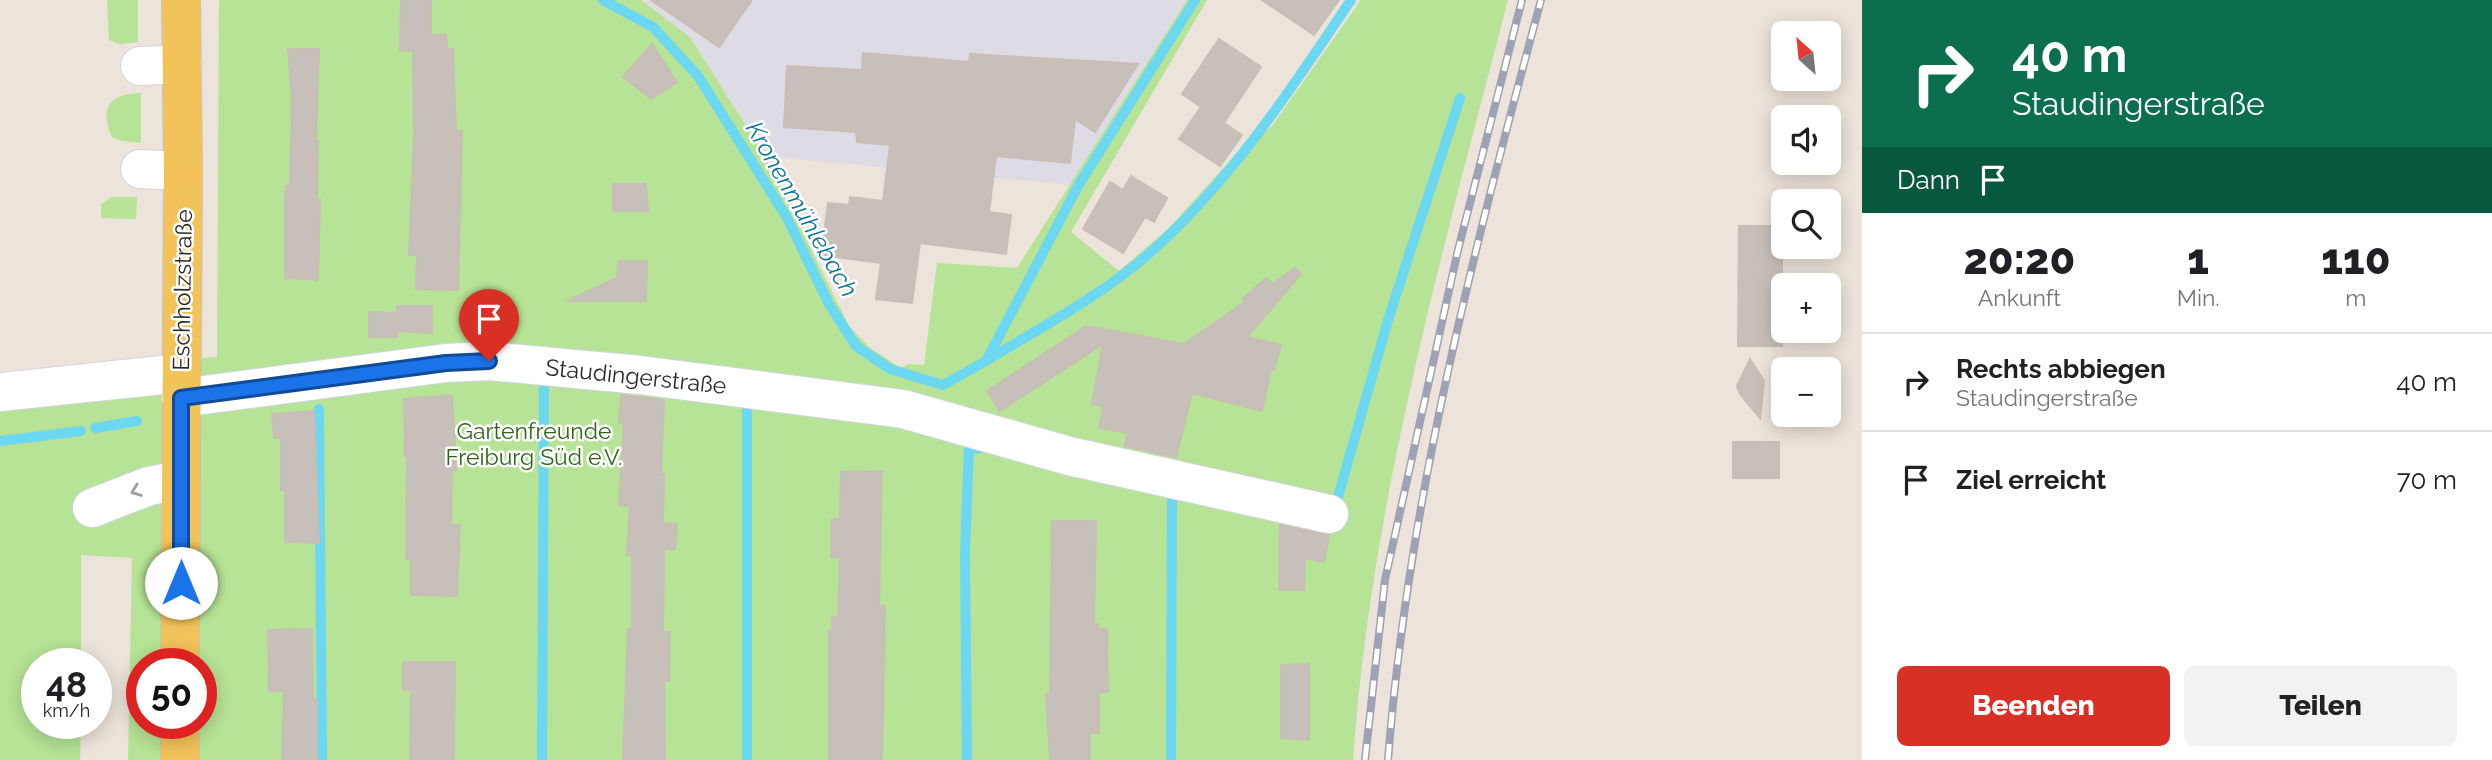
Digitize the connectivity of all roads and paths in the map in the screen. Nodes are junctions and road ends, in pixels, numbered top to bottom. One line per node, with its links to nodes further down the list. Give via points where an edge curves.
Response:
1 (181, 0): 2 (main road, Eschholzstraße)
2 (182, 64): 3 (lane); 5 (main road, Eschholzstraße)
3 (140, 66)
4 (139, 169): 5 (lane)
5 (183, 171): 6 (main road, Eschholzstraße)
6 (181, 386): 7 (lane, Staudingerstraße); 8 (main road, Eschholzstraße); 10 (lane, Staudingerstraße, via 489,361 827,397 903,409 1069,456)
7 (0, 392)
8 (181, 480): 9 (lane, one-way to 9, via 149,486); 11 (main road, Eschholzstraße)
9 (92, 508)
10 (1329, 514)
11 (180, 648)
12 (180, 739): 13 (main road)
13 (180, 760)

